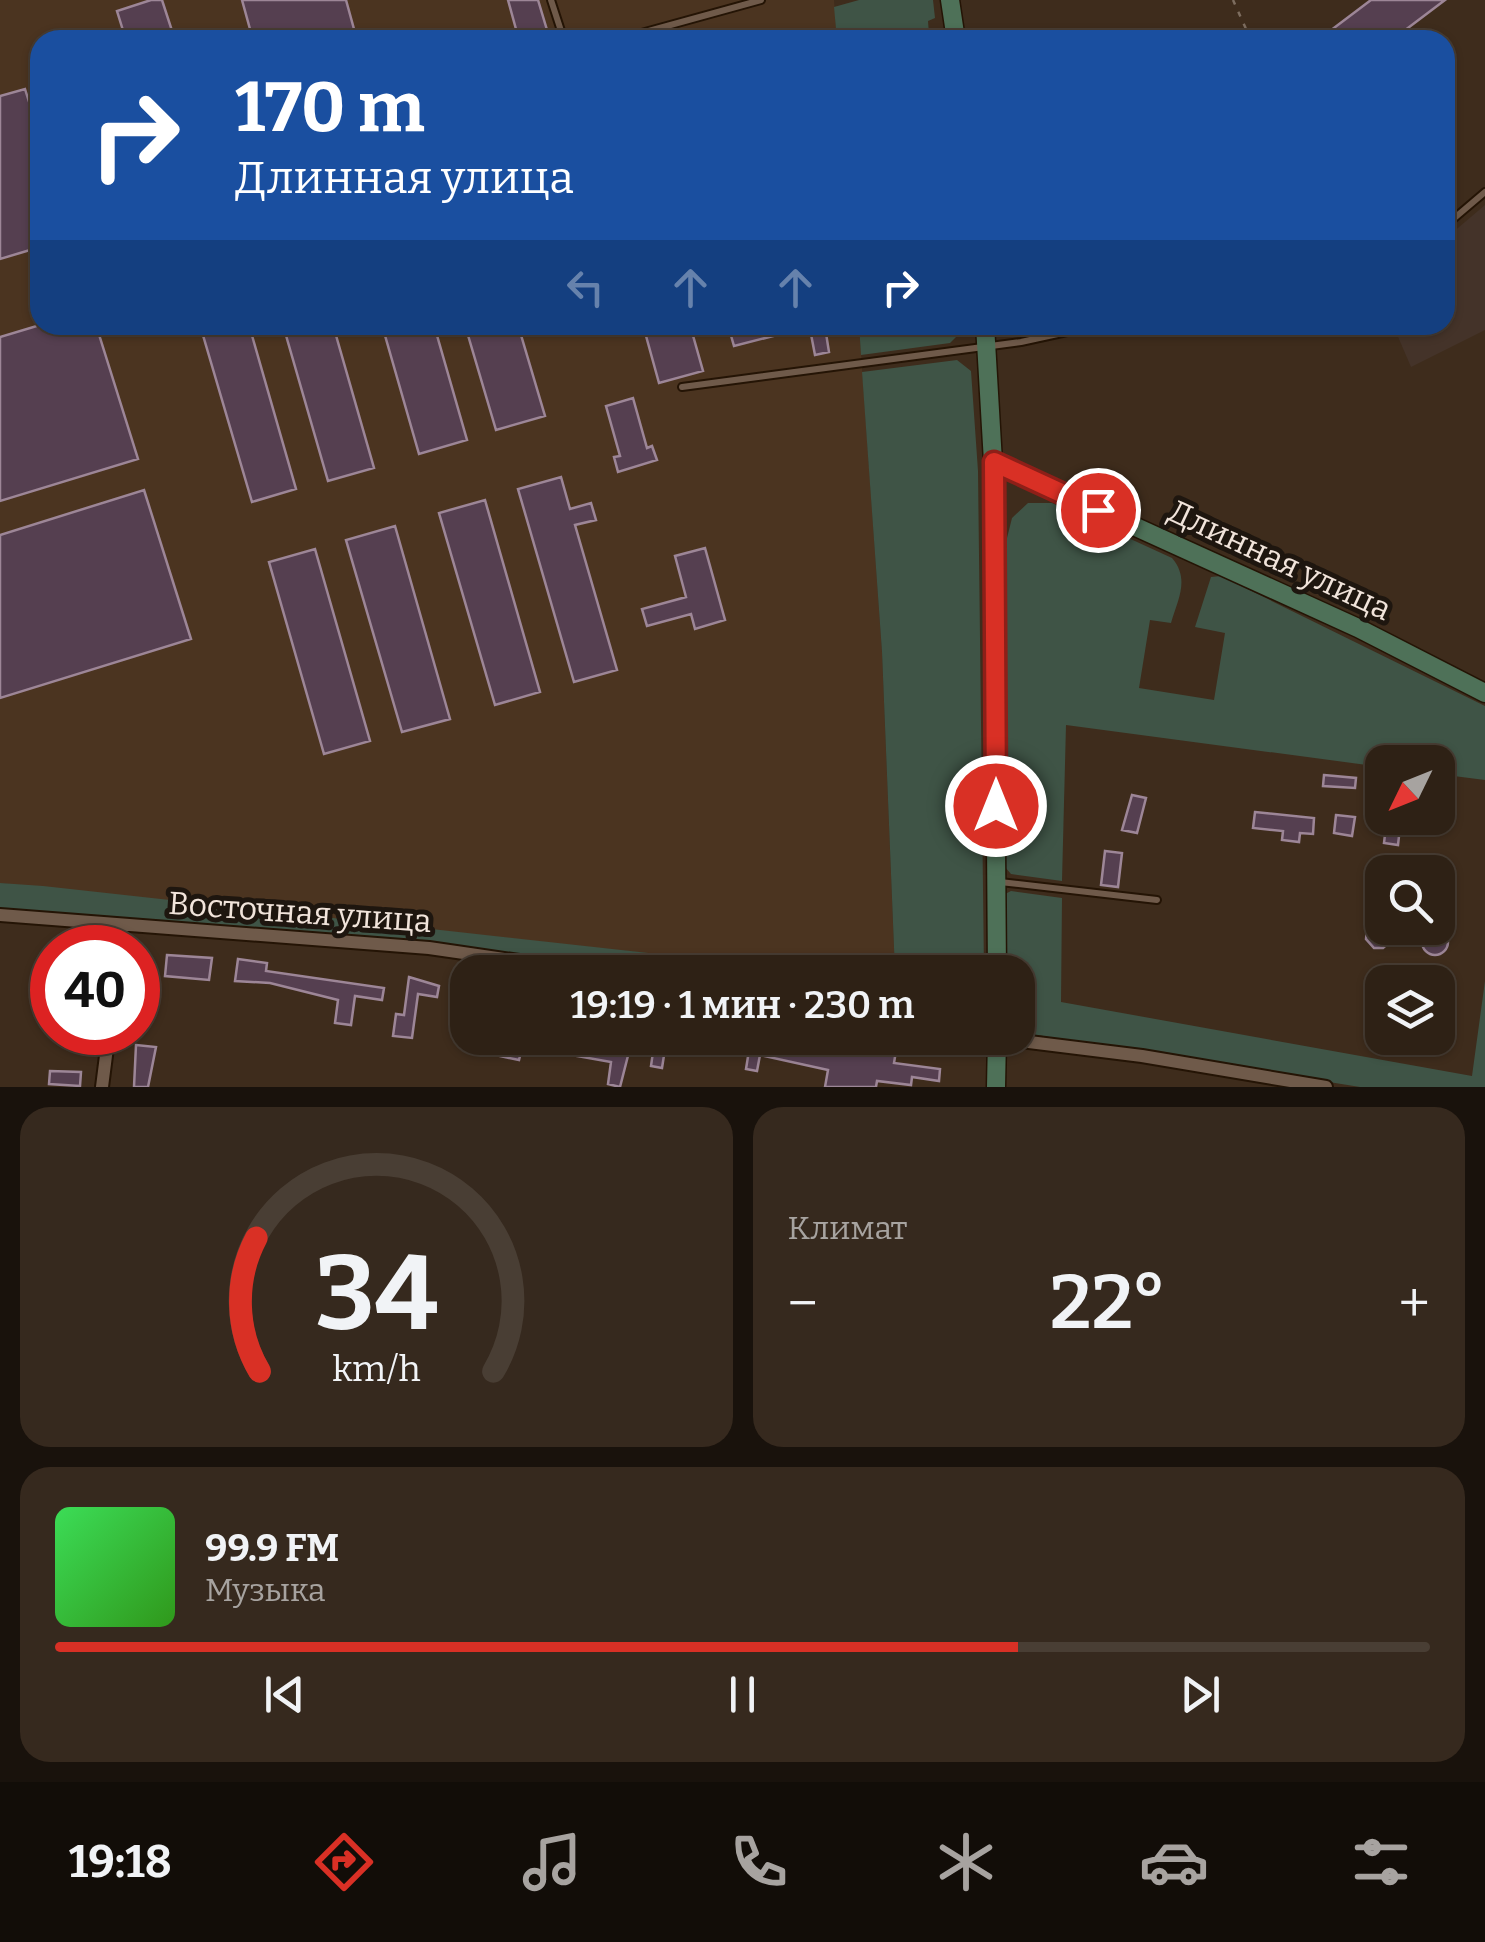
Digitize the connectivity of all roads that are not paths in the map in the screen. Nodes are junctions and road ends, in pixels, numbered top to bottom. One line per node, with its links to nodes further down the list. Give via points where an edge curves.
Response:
1 (552, 0): 4 (lane)
2 (761, 0): 5 (lane)
3 (950, 0): 6 (street)
4 (561, 30)
5 (652, 30)
6 (954, 30)
7 (1485, 192): 8 (lane)
8 (1455, 218)
9 (985, 335): 11 (street)
10 (1045, 335): 11 (lane)
11 (986, 346): 12 (lane); 13 (street)
12 (682, 388)
13 (994, 462): 14 (street, Длинная улица); 15 (street)
14 (1485, 693)
15 (996, 882): 16 (lane); 21 (street)
16 (1158, 900)
17 (0, 915): 18 (street, Восточная улица)
18 (110, 925)
19 (160, 929): 20 (street, Восточная улица)
20 (476, 955)
21 (997, 955)
22 (1035, 1043): 27 (street)
23 (106, 1055): 25 (street)
24 (997, 1055): 26 (street)
25 (102, 1087)
26 (996, 1087)
27 (1326, 1087)

